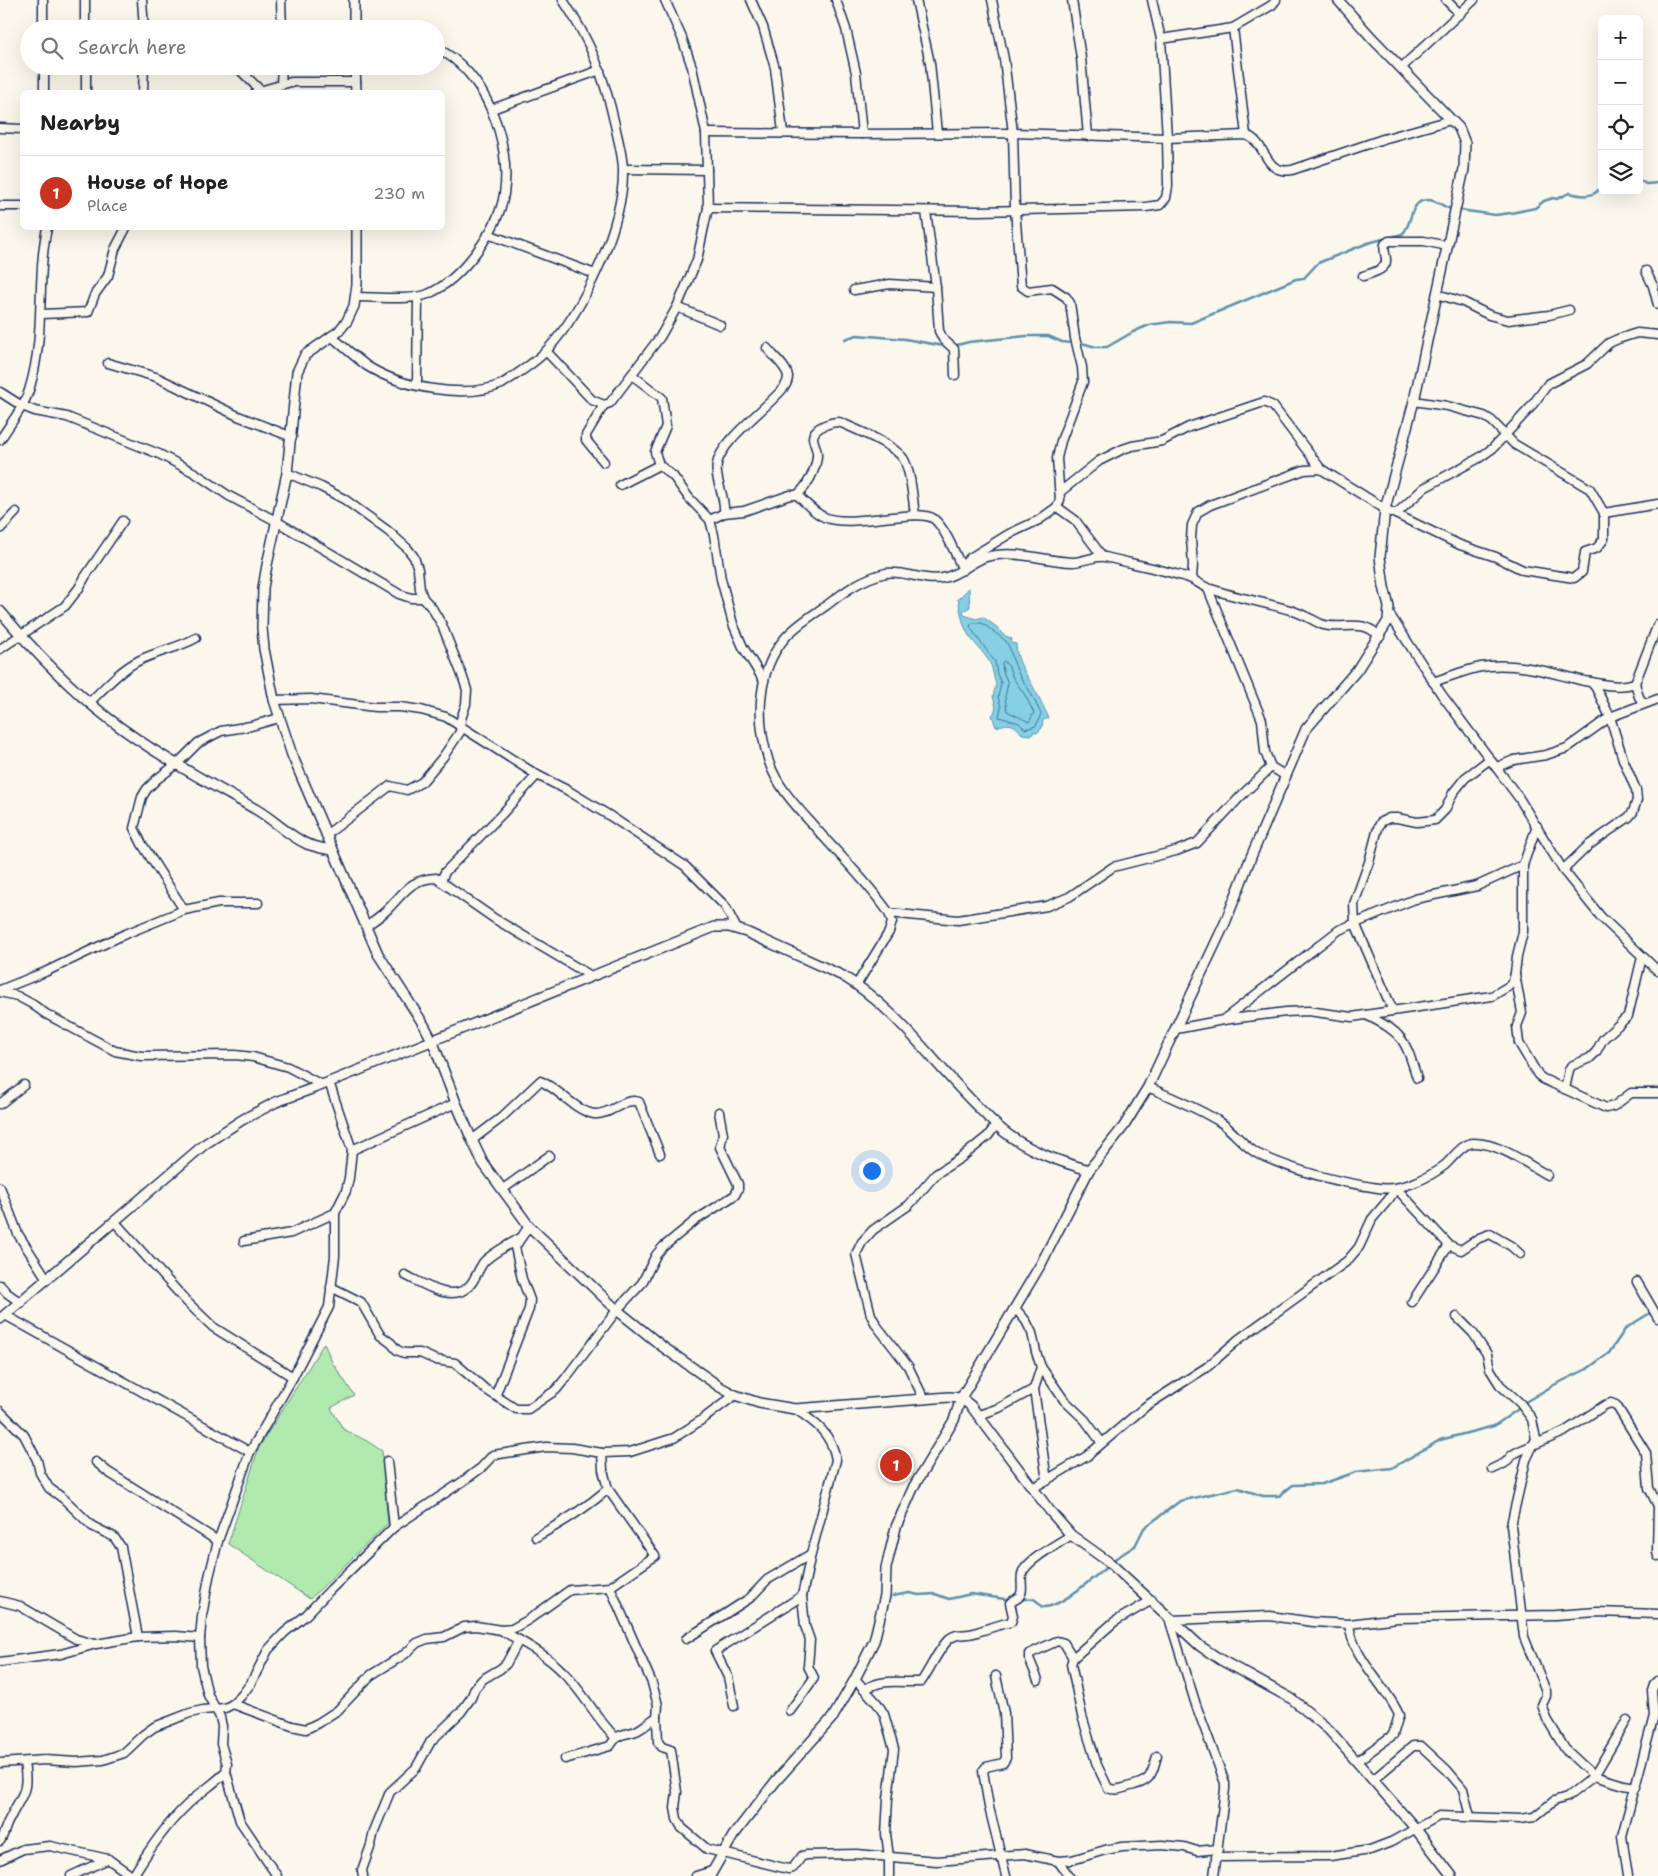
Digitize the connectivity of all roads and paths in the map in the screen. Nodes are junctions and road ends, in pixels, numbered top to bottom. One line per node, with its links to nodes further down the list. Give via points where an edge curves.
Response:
1 (42, 0): 19 (street)
2 (85, 0): 20 (street)
3 (142, 0): 21 (street)
4 (281, 0): 22 (street)
5 (354, 0): 23 (street)
6 (563, 0): 28 (street, via 579,24)
7 (665, 0): 48 (street, via 692,67)
8 (751, 0): 47 (street, via 763,27 774,68)
9 (836, 0): 51 (street, via 856,73)
10 (916, 0): 49 (street, via 930,63)
11 (992, 0): 50 (street, via 1004,59)
12 (1072, 0): 53 (street)
13 (1152, 0): 25 (street)
14 (1276, 0): 24 (street)
15 (1338, 0): 27 (street)
16 (1446, 0): 18 (street)
17 (1474, 0): 18 (street)
18 (1460, 14): 27 (street)
19 (43, 20)
20 (85, 20)
21 (143, 20)
22 (282, 20)
23 (354, 20)
24 (1233, 28): 25 (street); 52 (street)
25 (1160, 39): 54 (street)
26 (445, 54): 43 (street, via 459,63 479,86)
27 (1401, 68): 44 (street)
28 (600, 70): 43 (street); 55 (street)
29 (44, 75): 37 (street)
30 (86, 75): 38 (street)
31 (144, 75): 39 (street)
32 (244, 75): 40 (street)
33 (282, 75): 36 (street)
34 (356, 75): 35 (street)
35 (356, 82): 36 (street); 42 (street)
36 (282, 84): 41 (street)
37 (44, 90)
38 (86, 90)
39 (143, 90)
40 (257, 90)
41 (265, 90)
42 (356, 90)
43 (492, 109): 65 (street, via 500,133 504,194)
44 (1451, 120): 52 (street, via 1284,171 1276,169 1257,142); 66 (street, via 1463,135 1465,159)
45 (0, 128): 46 (street)
46 (20, 129)
47 (783, 132): 48 (street); 51 (street)
48 (706, 133): 56 (street)
49 (937, 133): 50 (street); 51 (street)
50 (1013, 133): 53 (street); 60 (street)
51 (862, 134)
52 (1246, 135): 54 (street)
53 (1088, 136): 54 (street)
54 (1168, 138): 60 (street, via 1168,186 1166,198 1160,205 1146,208)
55 (624, 169): 56 (street); 68 (street, via 622,197)
56 (706, 170): 59 (street)
57 (0, 206): 58 (street)
58 (20, 206)
59 (708, 208): 61 (street); 76 (street, via 697,260)
60 (1015, 209): 61 (street); 100 (street, via 1021,286 1028,291 1052,288 1066,297 1070,303 1082,367 1083,382 1060,441 1057,458)
61 (926, 211): 70 (street)
62 (47, 230): 78 (street, via 43,248)
63 (125, 230): 78 (street, via 108,276 95,294 88,312)
64 (357, 230): 73 (street)
65 (488, 234): 68 (street); 74 (street, via 474,256 446,283)
66 (1447, 246): 69 (street, via 1424,240 1389,241 1383,250 1386,265); 72 (street)
67 (1646, 271): 75 (street)
68 (595, 274): 83 (street, via 565,328)
69 (1364, 276)
70 (936, 287): 71 (street, via 890,284); 86 (street, via 939,330 943,339 953,347)
71 (854, 290)
72 (1437, 294): 77 (street, via 1508,320); 89 (street)
73 (356, 297): 74 (street); 81 (street, via 347,321)
74 (418, 297): 87 (street)
75 (1658, 305)
76 (677, 307): 79 (street); 85 (street)
77 (1569, 310)
78 (42, 314): 91 (street, via 30,389)
79 (720, 326)
80 (1658, 335): 92 (street, via 1637,333 1609,343 1587,364 1548,384)
81 (331, 336): 87 (street, via 368,366); 93 (street, via 310,349 301,362 295,388)
82 (767, 348): 106 (street, via 783,367 788,380 786,386 761,408 722,452 717,464 717,477)
83 (546, 351): 87 (street, via 494,387 458,391); 90 (street, via 592,400)
84 (108, 363): 93 (street, via 156,377 238,416)
85 (632, 375): 90 (street, via 615,399); 96 (street, via 662,398 666,426 655,452)
86 (955, 375)
87 (417, 385)
88 (0, 392): 91 (street)
89 (1414, 401): 92 (street, via 1484,416); 104 (street)
90 (604, 405): 95 (street, via 586,440)
91 (22, 406): 94 (street); 112 (street, via 85,423 159,454)
92 (1506, 435): 107 (street, via 1514,444 1590,489); 108 (street, via 1479,458 1424,488)
93 (292, 437): 98 (street)
94 (0, 440)
95 (604, 462)
96 (658, 465): 99 (street); 110 (street, via 673,476)
97 (1321, 469): 100 (street, via 1273,406 1264,402 1189,427 1162,441 1123,449 1099,461); 104 (street); 116 (street, via 1304,470 1198,512 1192,525)
98 (287, 473): 112 (street); 118 (street, via 333,492 388,531 414,557)
99 (620, 485)
100 (1060, 492): 103 (street)
101 (796, 495): 106 (street, via 744,511); 109 (street, via 822,516 838,521); 109 (street, via 806,486 817,458 814,433 839,422 877,439 903,458)
102 (1658, 504): 107 (street)
103 (1057, 507): 114 (street, via 1075,520); 115 (street, via 970,558)
104 (1385, 509): 108 (street); 120 (street, via 1380,557)
105 (16, 512): 113 (street)
106 (724, 513): 110 (street)
107 (1604, 513): 108 (street, via 1604,539 1601,545 1585,552 1582,572 1574,578 1523,570 1460,545)
108 (1396, 514)
109 (915, 515): 115 (street, via 935,520)
110 (710, 520): 126 (street, via 721,579 734,624 743,647)
111 (123, 521): 122 (street, via 65,606)
112 (276, 521): 118 (street, via 399,594); 131 (street, via 263,588 262,628)
113 (0, 529)
114 (1102, 556): 115 (street, via 1072,562 1016,554 996,555); 116 (street)
115 (963, 570): 126 (street, via 930,580 892,572 852,586 784,639)
116 (1192, 579): 117 (street)
117 (1208, 589): 123 (street, via 1292,610 1326,625 1369,627); 139 (street, via 1262,720 1265,752)
118 (423, 598): 136 (street, via 442,625 467,690)
119 (0, 611): 122 (street)
120 (1390, 615): 123 (street); 127 (street)
121 (1658, 624): 129 (street)
122 (20, 635): 125 (street); 132 (street)
123 (1380, 637): 142 (street, via 1357,670 1306,729)
124 (196, 638): 132 (street, via 139,660)
125 (0, 649)
126 (764, 681): 151 (street, via 761,722 774,775 794,804)
127 (1433, 682): 128 (street, via 1483,666 1504,666); 137 (street)
128 (1591, 682): 129 (street, via 1608,686); 134 (street)
129 (1635, 683): 133 (street)
130 (1658, 699): 133 (street)
131 (274, 700): 135 (street); 136 (street, via 311,700 420,710 446,716)
132 (89, 702): 138 (street, via 144,744)
133 (1644, 704): 134 (street)
134 (1610, 717): 140 (street, via 1567,748); 147 (street, via 1637,794 1635,808 1629,817 1589,844)
135 (279, 718): 138 (street, via 221,732 198,743); 144 (street)
136 (461, 726): 141 (street); 144 (street, via 443,757 422,782 407,790 390,786)
137 (1490, 759): 140 (street); 152 (street, via 1465,778 1435,820 1417,822 1389,818 1381,822 1354,904)
138 (177, 764): 145 (street, via 270,818 306,843); 150 (street, via 147,789 134,828)
139 (1271, 767): 142 (street); 151 (street, via 1197,843 1114,867 1058,903 958,920)
140 (1497, 767): 143 (street)
141 (537, 775): 148 (street, via 445,872); 154 (street, via 610,816 686,866 725,906)
142 (1286, 776): 164 (street, via 1225,923)
143 (1537, 826): 146 (street); 147 (street)
144 (326, 835): 145 (street)
145 (333, 850): 153 (street)
146 (1523, 865): 152 (street, via 1477,886 1416,899); 157 (street, via 1523,932)
147 (1563, 870): 155 (street, via 1601,917)
148 (441, 881): 153 (street, via 436,878 411,884 386,911); 158 (street, via 495,919)
149 (258, 903): 150 (street, via 219,903)
150 (184, 910): 160 (street)
151 (889, 913): 159 (street, via 892,922 889,932)
152 (1356, 923): 161 (street); 163 (street, via 1339,930)
153 (366, 926): 165 (street, via 378,954)
154 (736, 929): 158 (street, via 722,926 706,929); 159 (street)
155 (1642, 956): 156 (street); 170 (street, via 1628,1016 1590,1058 1571,1066)
156 (1658, 971)
157 (1515, 973): 161 (street, via 1509,986 1492,996); 170 (street, via 1522,1012 1517,1026 1519,1043 1538,1075)
158 (590, 976): 165 (street)
159 (857, 984): 175 (street, via 907,1029 953,1083)
160 (0, 991): 167 (street, via 32,1004 115,1050 141,1056 253,1057)
161 (1393, 1011): 162 (street)
162 (1366, 1015): 163 (street, via 1352,1017 1286,1012); 166 (street, via 1400,1036 1409,1051)
163 (1223, 1020): 164 (street)
164 (1176, 1029): 169 (street)
165 (432, 1040): 167 (street); 172 (street)
166 (1417, 1078)
167 (326, 1083): 177 (street); 186 (street, via 276,1102 223,1132 189,1156)
168 (24, 1084): 173 (street)
169 (1148, 1087): 180 (street, via 1110,1146); 184 (street, via 1219,1121 1258,1153 1300,1170 1341,1181)
170 (1565, 1089): 171 (street, via 1606,1108 1631,1093)
171 (1658, 1093)
172 (456, 1103): 176 (street); 177 (street)
173 (0, 1104)
174 (719, 1112): 200 (street, via 723,1134 720,1147 736,1179 738,1189 735,1195 696,1220 663,1247 642,1283)
175 (996, 1125): 180 (street, via 1040,1154); 210 (street, via 982,1141 936,1174 909,1205 873,1230 856,1254 871,1314 908,1366)
176 (472, 1140): 178 (street, via 540,1081 593,1114 605,1114 630,1101 639,1102); 183 (street, via 483,1163)
177 (352, 1150): 185 (street, via 346,1191)
178 (660, 1154)
179 (549, 1156): 183 (street)
180 (1089, 1170): 199 (street)
181 (1547, 1175): 184 (street, via 1507,1152 1474,1143 1465,1146 1434,1173)
182 (0, 1187): 193 (street, via 18,1234)
183 (503, 1188): 187 (street)
184 (1396, 1188): 190 (street); 214 (street, via 1372,1219 1359,1247 1347,1261 1239,1339 1207,1368 1146,1406)
185 (335, 1213): 189 (street, via 292,1233); 196 (street)
186 (114, 1221): 193 (street); 205 (street, via 213,1326)
187 (528, 1226): 188 (street); 200 (street)
188 (520, 1238): 192 (street, via 484,1261 469,1286 460,1292 433,1289); 207 (street, via 515,1247 530,1309)
189 (244, 1241)
190 (1448, 1245): 191 (street, via 1461,1250 1490,1234); 198 (street)
191 (1520, 1254)
192 (405, 1275)
193 (47, 1279): 197 (street)
194 (1637, 1282): 201 (street)
195 (0, 1285): 197 (street)
196 (331, 1287): 205 (street, via 329,1307); 207 (street, via 361,1302 380,1335 397,1350 455,1363 485,1389)
197 (20, 1302): 203 (street)
198 (1412, 1302)
199 (1015, 1308): 204 (street, via 1032,1332); 209 (street)
200 (618, 1310): 207 (street, via 556,1390 524,1410 516,1409); 208 (street, via 663,1347)
201 (1655, 1312)
202 (1458, 1316): 215 (street, via 1487,1354 1490,1369 1500,1386 1532,1419 1536,1438)
203 (3, 1317): 216 (street)
204 (1041, 1367): 206 (street); 214 (street, via 1064,1400)
205 (293, 1377): 216 (street)
206 (1034, 1389): 213 (street, via 1000,1408); 221 (street)
207 (496, 1394)
208 (734, 1395): 211 (street); 217 (street, via 674,1438 630,1452)
209 (961, 1398): 210 (street); 213 (street); 247 (street, via 954,1420 914,1486 896,1527 874,1641)
210 (924, 1399): 211 (street)
211 (795, 1409): 228 (street, via 821,1427 834,1449 836,1460)
212 (0, 1410): 239 (street, via 24,1435 49,1488 92,1526 114,1537 121,1547)
213 (979, 1415): 222 (street)
214 (1102, 1443): 221 (street)
215 (1533, 1445): 220 (street); 229 (street, via 1564,1432 1605,1405 1616,1405 1646,1452 1650,1488 1658,1506); 235 (street, via 1526,1460 1511,1525)
216 (250, 1452): 227 (street)
217 (602, 1453): 223 (street); 224 (street, via 546,1447 493,1455 462,1482)
218 (387, 1461): 224 (street)
219 (96, 1462): 227 (street)
220 (1492, 1469)
221 (1047, 1481): 222 (street)
222 (1033, 1488): 225 (street)
223 (608, 1489): 226 (street); 230 (street, via 655,1556)
224 (394, 1527): 251 (street, via 268,1650 251,1683)
225 (1071, 1536): 233 (street, via 1110,1563); 250 (street, via 1025,1568 1020,1577 1020,1596 1010,1603 1011,1622 950,1638 921,1682 889,1680)
226 (536, 1537)
227 (218, 1541): 240 (street)
228 (811, 1554): 231 (street); 241 (street, via 767,1580 750,1598)
229 (1658, 1556)
230 (610, 1588): 238 (street, via 570,1590 528,1620); 255 (street, via 652,1684 658,1705)
231 (802, 1596): 252 (street, via 714,1651 728,1677); 254 (street, via 810,1640 808,1666 814,1678)
232 (0, 1600): 243 (street, via 20,1606 76,1639)
233 (1152, 1600): 236 (street); 244 (street, via 1114,1622)
234 (1658, 1614): 235 (street, via 1597,1612)
235 (1521, 1616): 237 (street, via 1398,1618); 264 (street, via 1524,1637 1546,1691 1542,1705 1548,1719 1565,1749)
236 (1170, 1618): 237 (street, via 1270,1616); 261 (street, via 1200,1646 1221,1660 1292,1699 1329,1730); 271 (street, via 1196,1705 1225,1783)
237 (1349, 1624): 261 (street, via 1353,1645 1399,1715 1393,1735)
238 (501, 1630): 242 (street); 251 (street, via 464,1627 444,1637 417,1643 371,1675 338,1710 306,1729)
239 (138, 1637): 240 (street); 243 (street)
240 (200, 1638): 253 (street, via 201,1666)
241 (686, 1639)
242 (519, 1640): 257 (street, via 563,1672); 281 (street, via 506,1664 483,1679 461,1712 431,1741 416,1768 390,1792 374,1831)
243 (96, 1644): 245 (street, via 61,1654)
244 (1073, 1658): 248 (street, via 1064,1643 1057,1641 1029,1654); 258 (street, via 1071,1664 1082,1716 1097,1765 1108,1788 1113,1790 1144,1783 1153,1772)
245 (0, 1662)
246 (996, 1676): 272 (street, via 1004,1712 1006,1758 1003,1763 986,1767 983,1771)
247 (855, 1679): 250 (street); 270 (street, via 834,1717 775,1782)
248 (1038, 1680)
249 (1658, 1681): 266 (street, via 1652,1691 1654,1716)
250 (865, 1689): 273 (street, via 884,1714 894,1749 886,1834)
251 (233, 1704): 253 (street)
252 (734, 1706)
253 (214, 1709): 260 (street, via 190,1713 154,1727 124,1753 103,1760); 263 (street, via 222,1726 221,1744)
254 (790, 1712)
255 (657, 1717): 257 (street, via 636,1731); 270 (street, via 658,1742 670,1750 677,1792 677,1819 700,1844)
256 (1627, 1720): 264 (street)
257 (615, 1737): 259 (street, via 610,1746)
258 (1157, 1756)
259 (565, 1759)
260 (24, 1762): 262 (street); 269 (street, via 23,1796 12,1812)
261 (1356, 1762): 265 (street)
262 (0, 1763)
263 (226, 1772): 279 (street, via 185,1806); 280 (street, via 240,1821)
264 (1594, 1776): 266 (street); 267 (street, via 1534,1817)
265 (1373, 1780): 267 (street, via 1414,1746 1421,1746 1463,1789); 268 (street)
266 (1636, 1787): 288 (street, via 1622,1836)
267 (1470, 1816): 268 (street, via 1439,1816)
268 (1415, 1828): 271 (street, via 1370,1850 1330,1856); 287 (street)
269 (0, 1841)
270 (723, 1853): 273 (street, via 788,1868 793,1868 807,1854); 277 (street)
271 (1217, 1853): 276 (street, via 1184,1846 1122,1847); 286 (street)
272 (1002, 1856): 273 (street, via 936,1861); 276 (street, via 1025,1854); 284 (street)
273 (889, 1857): 283 (street)
274 (108, 1859): 275 (street, via 50,1846 22,1849); 278 (street); 279 (street)
275 (0, 1860)
276 (1058, 1861): 285 (street)
277 (711, 1874): 282 (street)
278 (71, 1876)
279 (132, 1876)
280 (277, 1876)
281 (363, 1876)
282 (696, 1876)
283 (889, 1876)
284 (1006, 1876)
285 (1069, 1876)
286 (1214, 1876)
287 (1452, 1876)
288 (1628, 1876)

